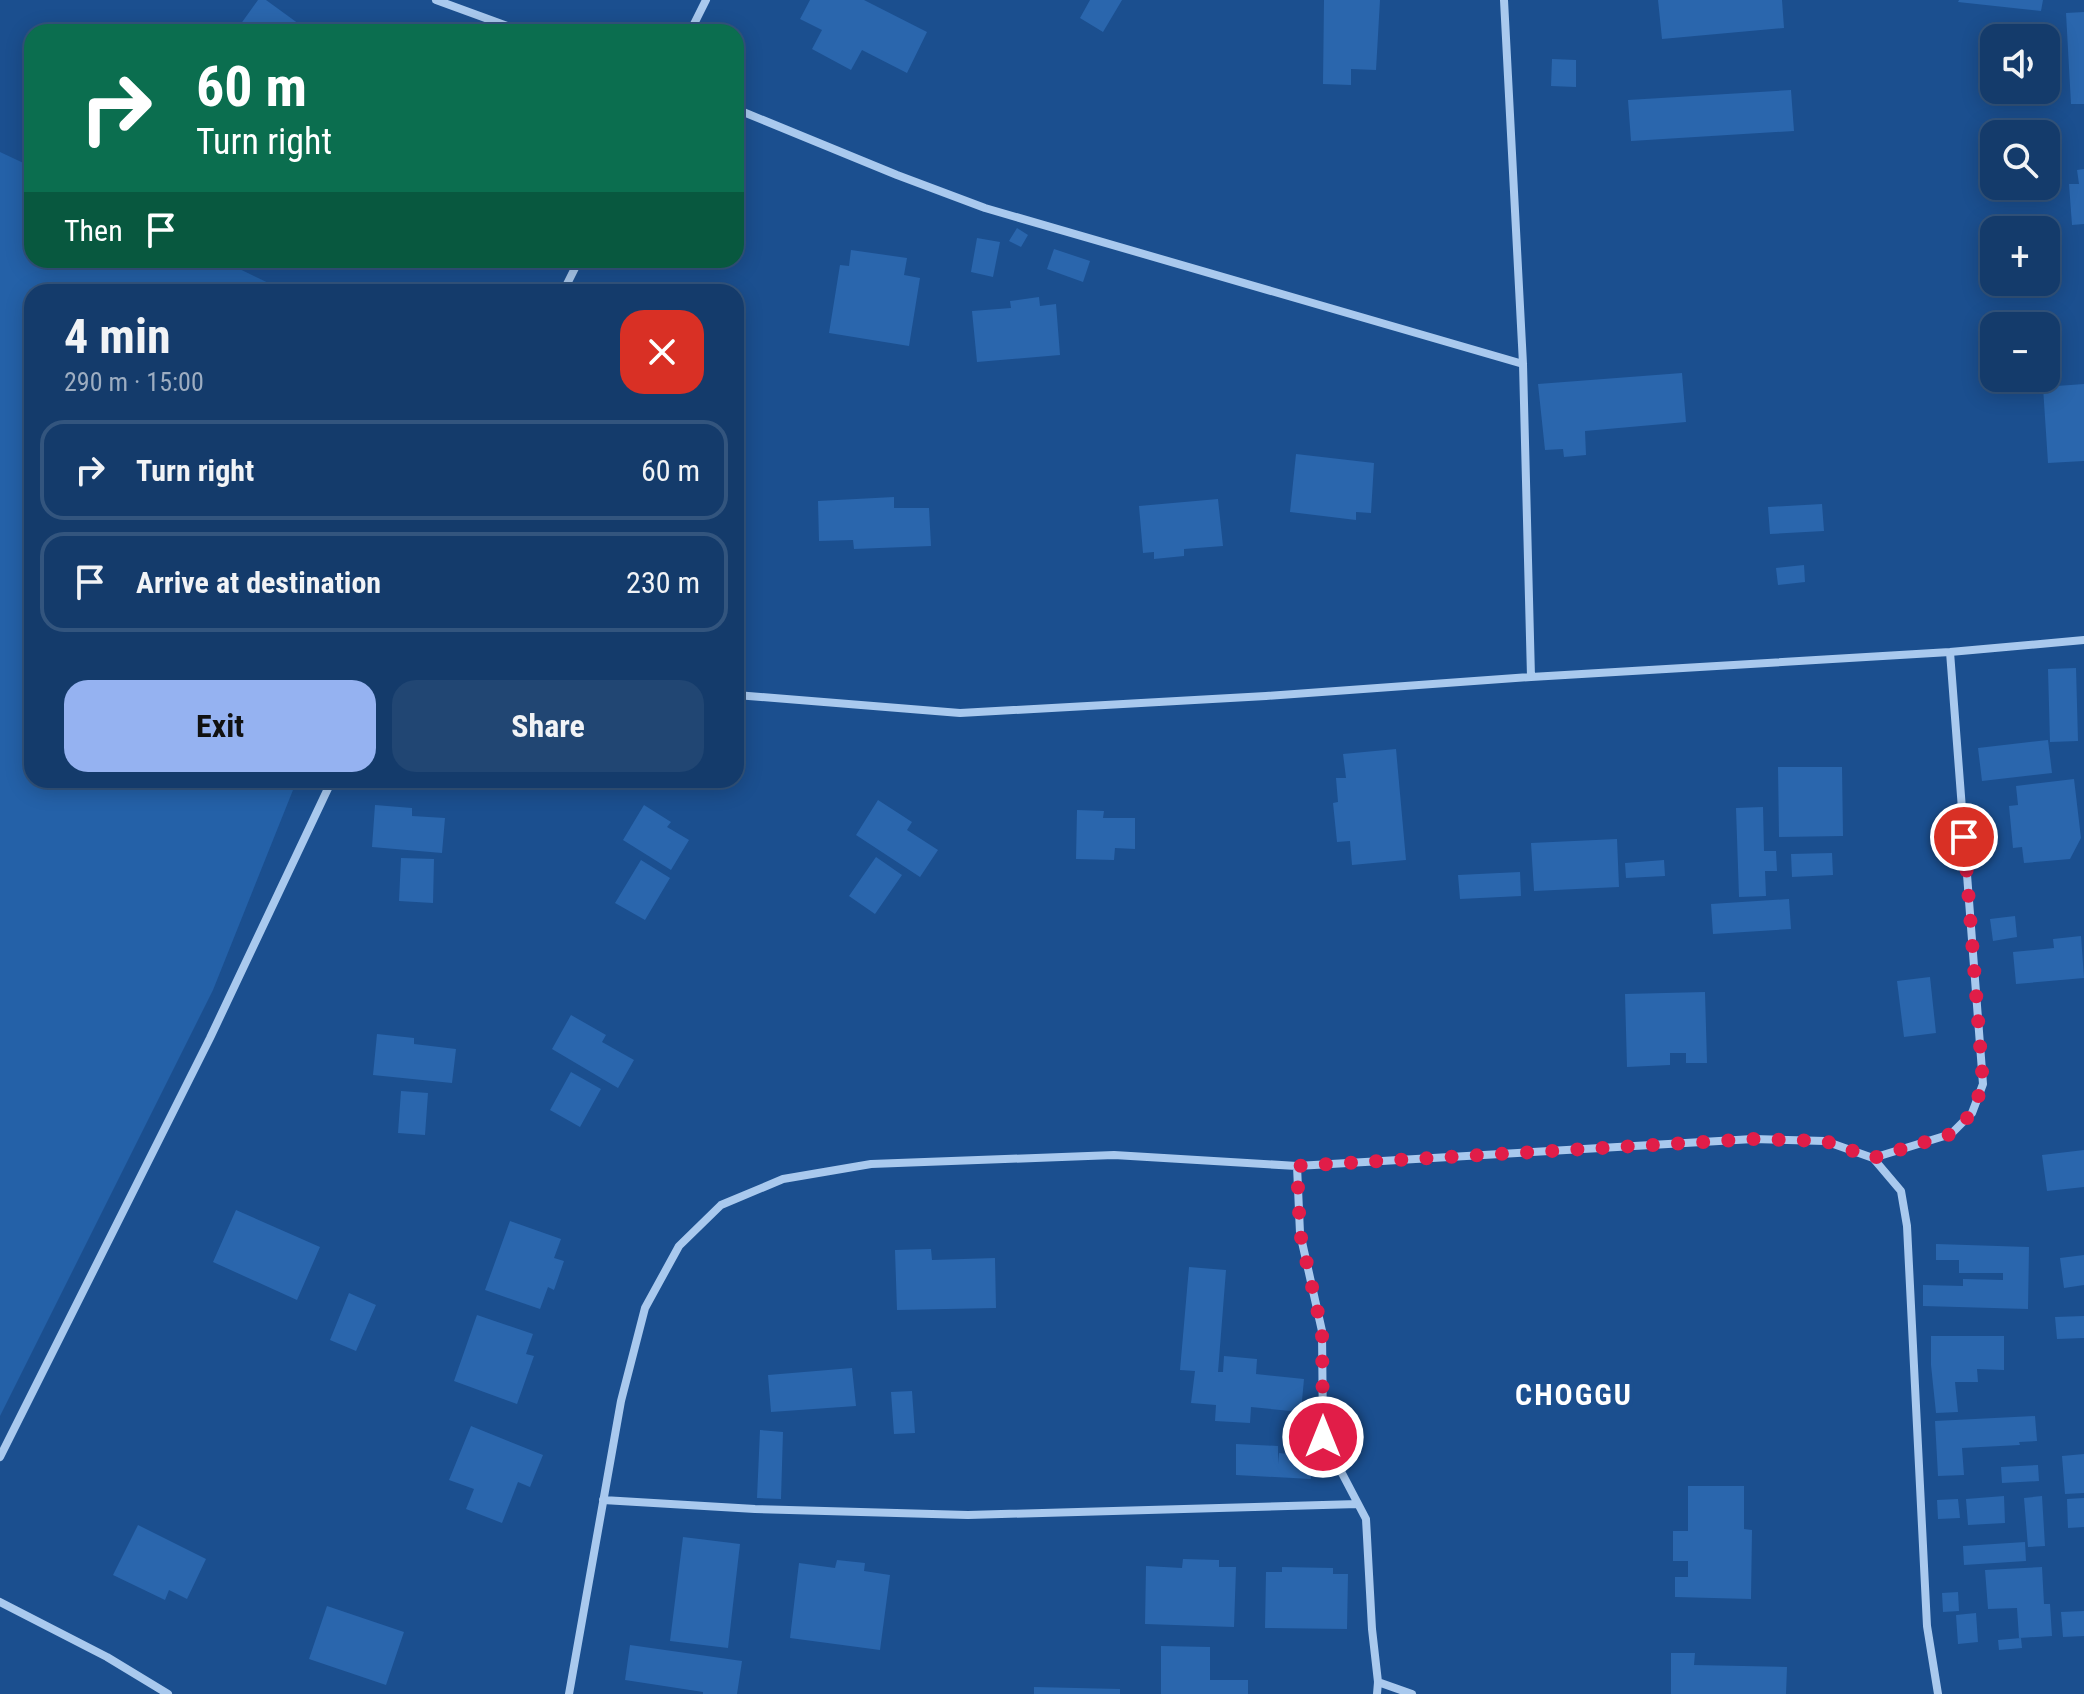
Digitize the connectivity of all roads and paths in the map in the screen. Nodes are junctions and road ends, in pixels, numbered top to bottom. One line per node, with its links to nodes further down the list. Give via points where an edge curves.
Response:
1 (436, 0): 4 (street)
2 (706, 0): 5 (street)
3 (1504, 0): 7 (street)
4 (502, 24)
5 (694, 24)
6 (744, 112): 7 (street, via 985,208)
7 (1523, 364): 10 (street)
8 (2084, 640): 9 (street)
9 (1950, 652): 10 (street); 13 (street, via 1983,1084 1972,1113 1951,1134)
10 (1531, 677): 11 (street, via 960,713)
11 (744, 696)
12 (328, 788): 15 (street)
13 (1873, 1158): 14 (street, via 1825,1141 1753,1139); 24 (street, via 1901,1191 1907,1226 1927,1626)
14 (1297, 1166): 16 (street, via 1114,1155 871,1164 783,1179 721,1205 679,1246 645,1308); 17 (street, via 1300,1233 1322,1331 1323,1437)
15 (0, 1457)
16 (603, 1500): 17 (street, via 968,1515); 21 (street)
17 (1358, 1504): 19 (street, via 1366,1519)
18 (0, 1602): 20 (street)
19 (1378, 1682): 22 (street); 23 (street)
20 (168, 1694)
21 (569, 1694)
22 (1377, 1694)
23 (1412, 1694)
24 (1938, 1694)

